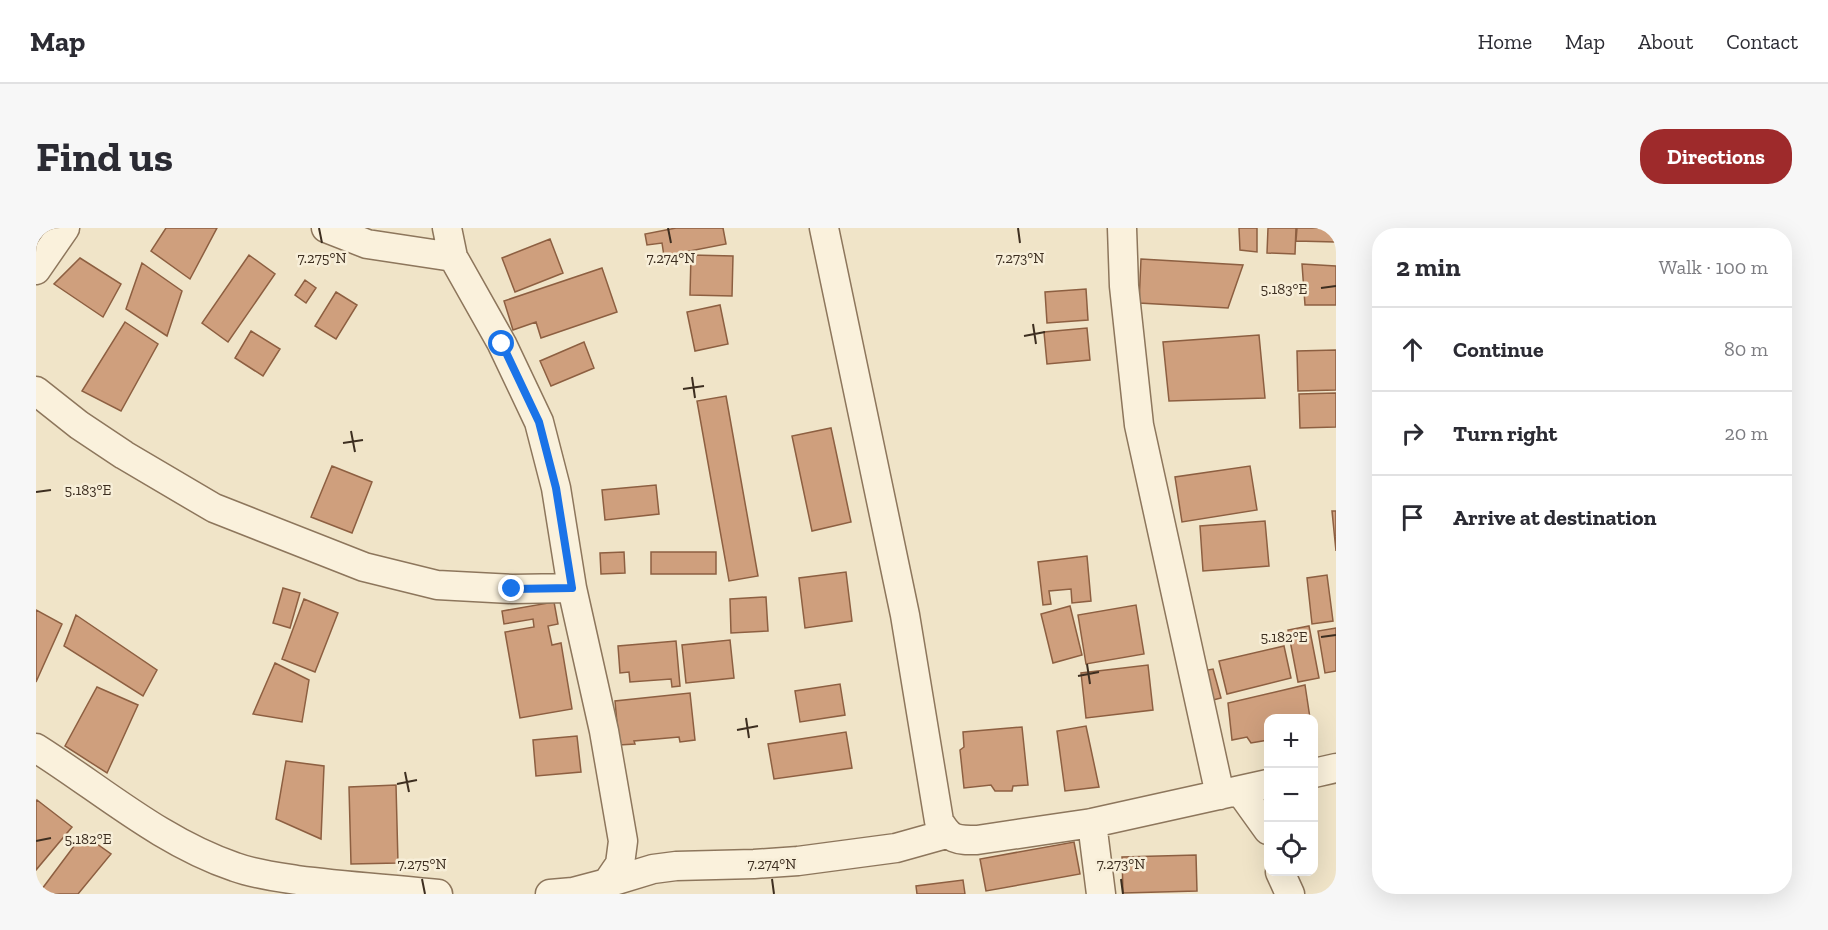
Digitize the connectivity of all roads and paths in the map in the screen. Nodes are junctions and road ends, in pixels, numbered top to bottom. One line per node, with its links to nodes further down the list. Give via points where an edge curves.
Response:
1 (65, 228): 7 (street)
2 (326, 228): 6 (street, via 367,244)
3 (447, 228): 6 (street)
4 (824, 228): 17 (street, via 905,615 939,821)
5 (1122, 228): 14 (street, via 1139,425)
6 (453, 256): 9 (street, via 502,344 539,422 556,488)
7 (36, 270)
8 (36, 391): 9 (street, via 88,431 214,508 364,567 438,585)
9 (572, 588): 19 (street, via 604,731 623,842 620,864)
10 (36, 748): 20 (street, via 180,843 235,867 342,886)
11 (1336, 768): 12 (street)
12 (1318, 772)
13 (1264, 785): 14 (street)
14 (1230, 793): 15 (street); 16 (street)
15 (1092, 823): 17 (street, via 976,840 958,840); 22 (street)
16 (1264, 825)
17 (946, 834): 19 (street, via 896,848 798,861 653,869)
18 (1282, 876): 23 (street)
19 (607, 884): 21 (street)
20 (438, 894)
21 (550, 894)
22 (1101, 894)
23 (1290, 894)

